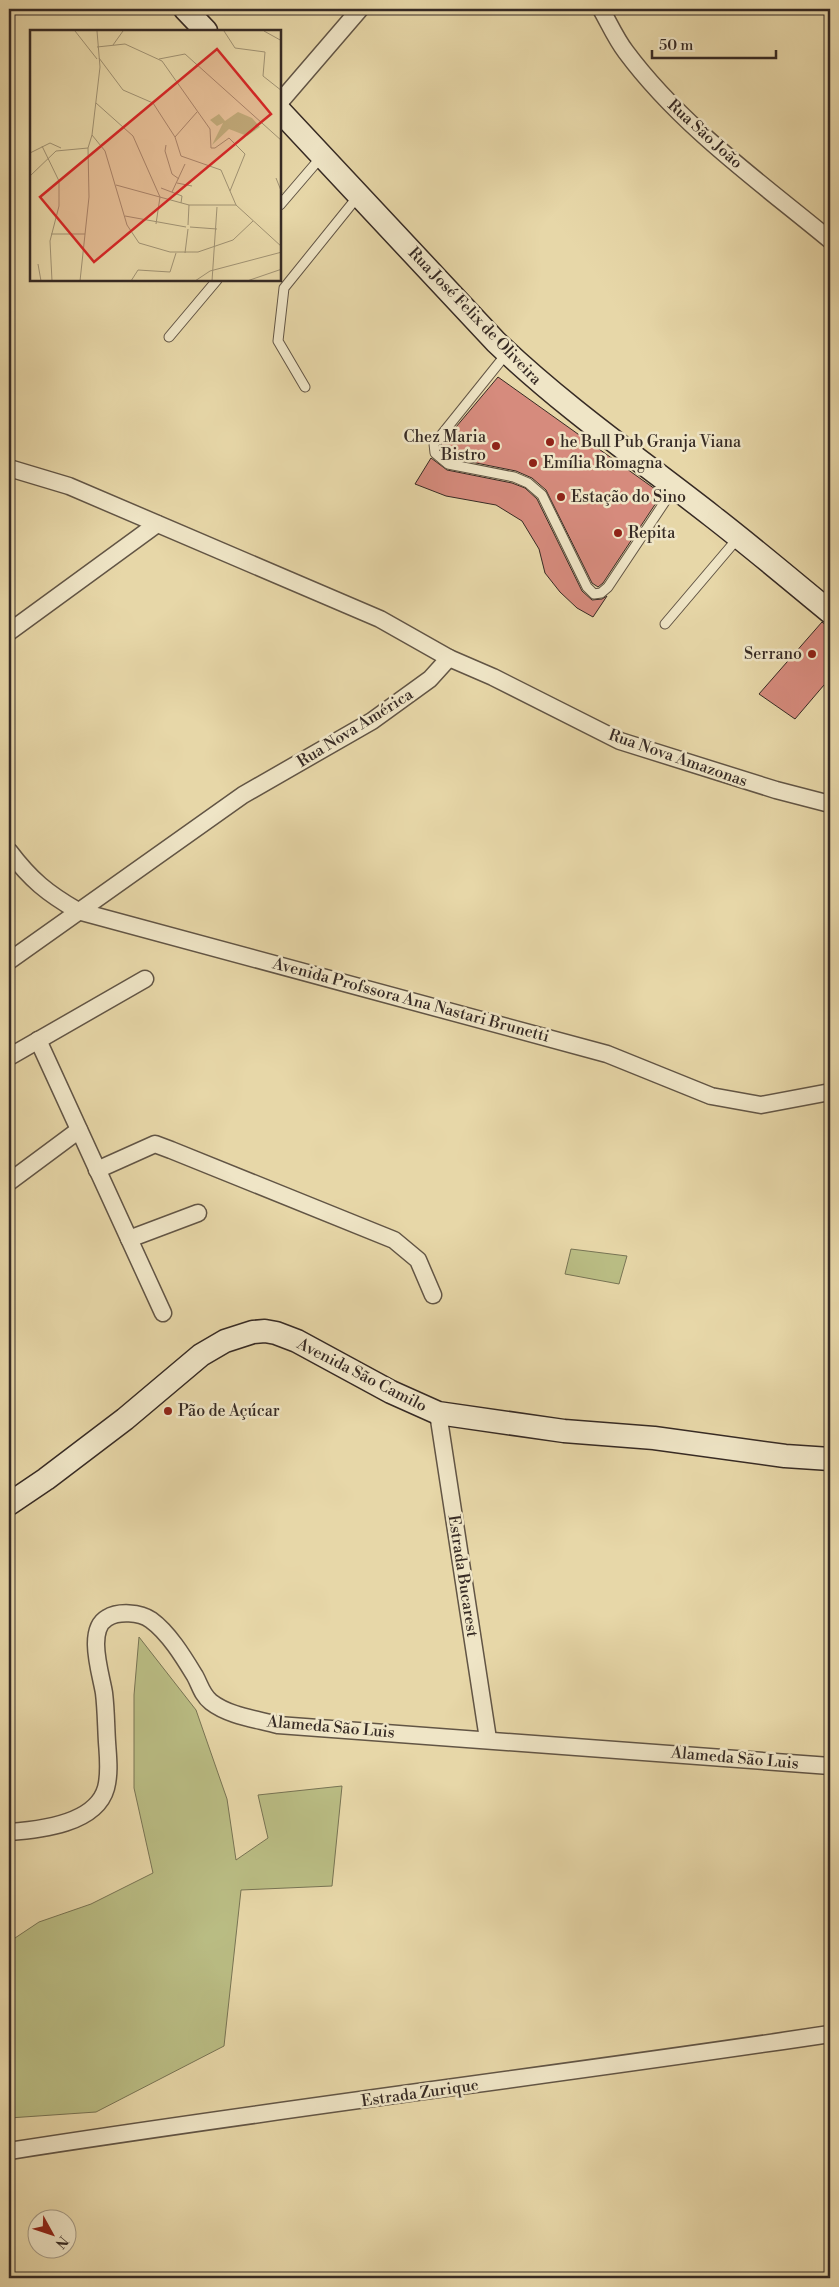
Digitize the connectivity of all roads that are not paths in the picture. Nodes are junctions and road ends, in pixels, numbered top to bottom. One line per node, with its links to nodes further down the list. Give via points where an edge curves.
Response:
1 (185, 9): 4 (main road)
2 (360, 9): 5 (street)
3 (601, 9): 10 (street, Rua São João, via 625,50 653,86 688,121)
4 (205, 30)
5 (281, 101)
6 (281, 112): 7 (main road, Rua José Felix de Oliveira)
7 (322, 156): 8 (main road, Rua José Felix de Oliveira); 9 (lane)
8 (358, 195): 13 (main road, Rua José Felix de Oliveira); 14 (lane, via 284,288 278,341)
9 (281, 204)
10 (830, 240)
11 (216, 281): 12 (lane)
12 (169, 337)
13 (507, 352): 16 (main road, Rua José Felix de Oliveira, via 572,409); 16 (lane, via 434,444 436,453 448,464 514,477 528,483 542,495 587,587 594,594 608,587)
14 (304, 388)
15 (9, 468): 17 (street, via 70,486)
16 (674, 488): 18 (main road, Rua José Felix de Oliveira)
17 (156, 524): 21 (street); 22 (street, via 380,619)
18 (738, 537): 19 (main road, Rua José Felix de Oliveira); 20 (lane)
19 (830, 612)
20 (666, 624)
21 (9, 632)
22 (449, 658): 23 (street, Rua Nova Amazonas, via 620,741); 25 (street, Rua Nova América, via 430,679 372,721 243,795)
23 (830, 804)
24 (9, 851): 25 (street, Avenida Profssora Ana Nastari Brunetti, via 26,873 48,893)
25 (78, 911): 26 (street, Rua Nova América); 30 (street, Avenida Profssora Ana Nastari Brunetti, via 607,1054 710,1096 761,1105)
26 (9, 961)
27 (145, 979): 28 (street)
28 (38, 1040): 29 (street); 31 (street)
29 (9, 1056)
30 (830, 1092)
31 (79, 1130): 32 (street); 33 (street)
32 (97, 1170): 35 (street); 36 (street, via 155,1144 394,1240 418,1260)
33 (9, 1182)
34 (198, 1213): 35 (street)
35 (129, 1239): 37 (street)
36 (433, 1295)
37 (163, 1313)
38 (438, 1413): 39 (main road, Avenida São Camilo, via 785,1456); 40 (main road, Avenida São Camilo, via 297,1341 276,1333 253,1332 202,1355 125,1419); 41 (street, Estrada Bucarest)
39 (830, 1458)
40 (9, 1504)
41 (488, 1739): 42 (street, Alameda São Luis); 43 (street, Alameda São Luis, via 278,1724 236,1714 205,1697 196,1677 175,1647 151,1620 114,1615 105,1618 101,1624 96,1652 104,1694 108,1758 108,1778 102,1797 72,1821 40,1830)
42 (830, 1766)
43 (9, 1832)
44 (830, 2034): 45 (street, Estrada Zurique)
45 (9, 2151)

